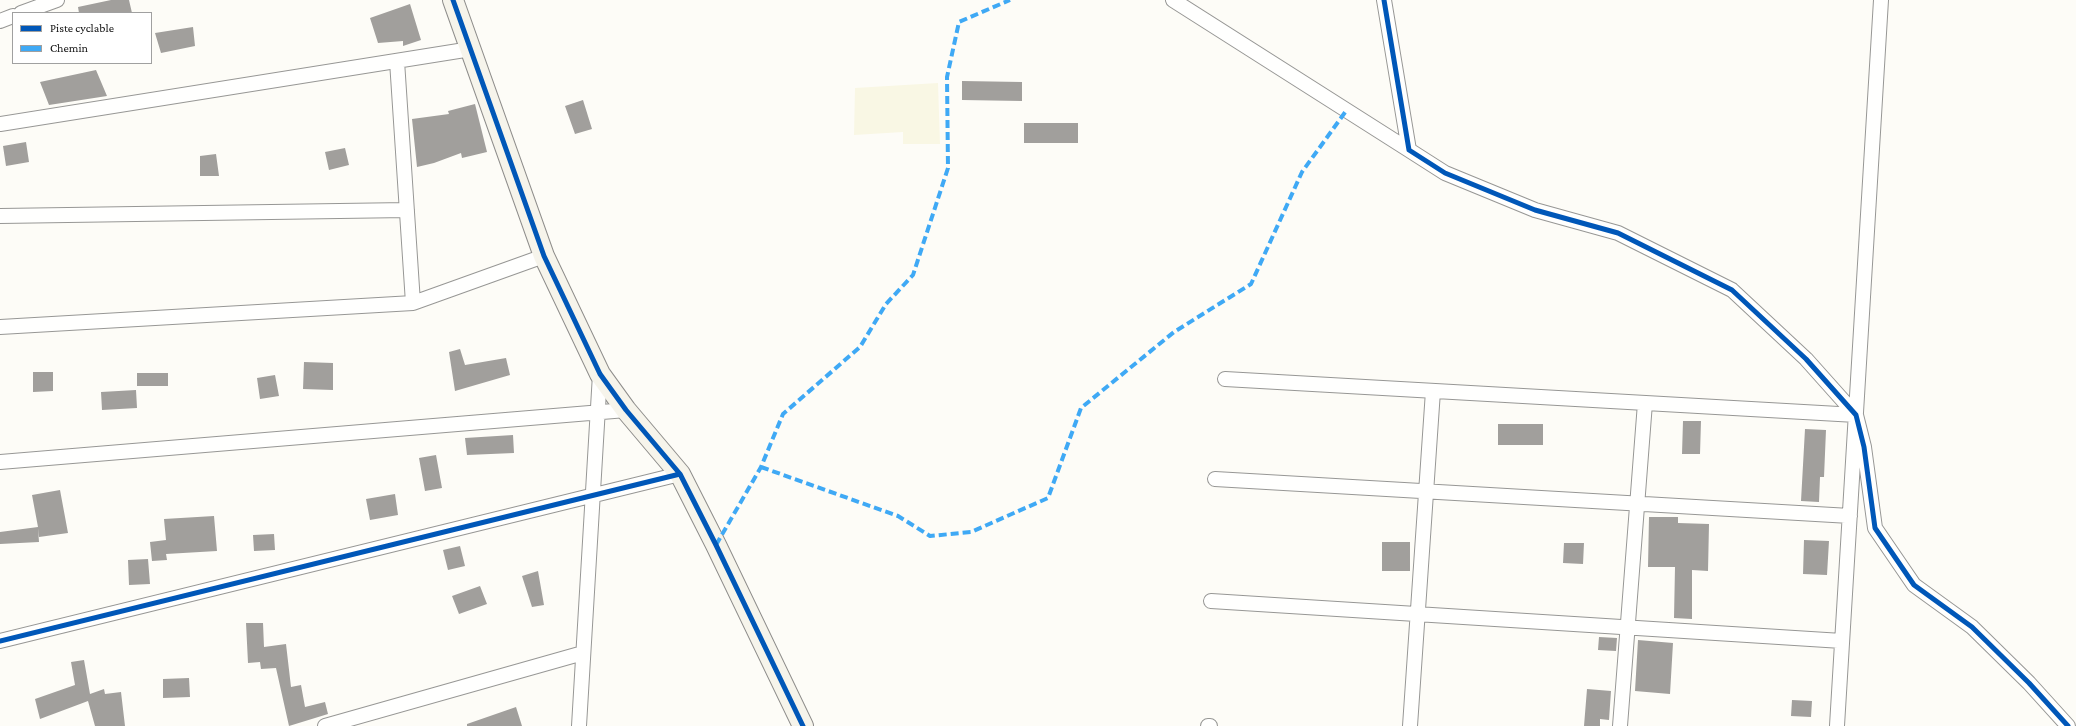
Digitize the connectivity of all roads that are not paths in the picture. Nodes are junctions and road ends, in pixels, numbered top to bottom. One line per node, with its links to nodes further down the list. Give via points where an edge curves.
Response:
1 (57, 0): 6 (street)
2 (453, 0): 9 (street)
3 (1173, 0): 12 (street)
4 (1384, 0): 12 (street)
5 (1881, 0): 24 (street)
6 (24, 12)
7 (12, 16): 8 (street)
8 (0, 21)
9 (471, 50): 10 (street); 15 (street)
10 (397, 61): 11 (street); 13 (street)
11 (0, 124)
12 (1409, 150): 24 (street, via 1445,173 1534,210 1618,233 1732,290 1806,359)
13 (407, 210): 14 (street); 16 (street)
14 (0, 216)
15 (544, 256): 16 (street); 18 (street)
16 (412, 303): 17 (street)
17 (0, 327)
18 (600, 374): 22 (street); 23 (street)
19 (1225, 380): 20 (street)
20 (1433, 391): 21 (street); 28 (street)
21 (1645, 403): 24 (street); 30 (street)
22 (626, 410): 23 (street); 26 (street)
23 (597, 412): 25 (street); 29 (street)
24 (1856, 414): 31 (street); 44 (street, via 1864,447 1875,528 1886,546 1914,585 1972,627)
25 (0, 462)
26 (680, 474): 29 (street); 40 (street)
27 (1215, 479): 28 (street)
28 (1426, 492): 30 (street); 33 (street)
29 (592, 496): 35 (street); 37 (street)
30 (1637, 504): 31 (street); 34 (street)
31 (1850, 516): 36 (street)
32 (1211, 601): 33 (street)
33 (1418, 614): 34 (street); 41 (street)
34 (1627, 627): 36 (street); 42 (street)
35 (0, 641)
36 (1842, 641): 43 (street)
37 (583, 653): 38 (street); 39 (street)
38 (325, 726)
39 (579, 726)
40 (803, 726)
41 (1410, 726)
42 (1620, 726)
43 (1837, 726)
44 (2068, 726)

